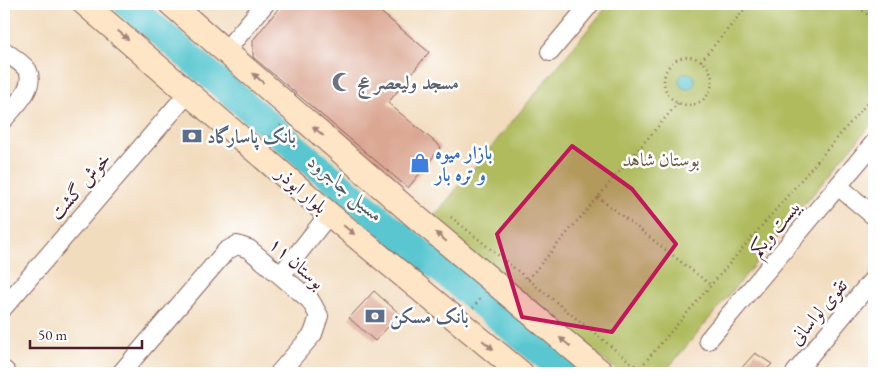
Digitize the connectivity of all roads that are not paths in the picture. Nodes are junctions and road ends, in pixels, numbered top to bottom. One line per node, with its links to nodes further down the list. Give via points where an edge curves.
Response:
1 (86, 4): 8 (main road, بلوار ابوذر, one-way to 8)
2 (171, 4): 5 (main road)
3 (265, 4): 5 (street)
4 (590, 4): 7 (street)
5 (226, 50): 23 (main road, one-way to 5, via 415,216)
6 (4, 51): 9 (street, via 28,70 30,80 27,91)
7 (550, 52)
8 (189, 92): 12 (main road, بلوار ابوذر, via 264,146); 16 (street, خوش گشت)
9 (4, 119)
10 (874, 142): 11 (street, بیست ویکم)
11 (838, 186): 13 (street); 17 (street, بیست ویکم)
12 (329, 214): 14 (street); 22 (main road, بلوار ابوذر, one-way to 22)
13 (874, 216)
14 (281, 275): 20 (street, بوستان ۱۱, via 249,249 237,245 226,251); 21 (street, بوستان ۱۱, via 310,300 319,316 313,334)
15 (874, 278): 24 (street, تقوی لواسانی)
16 (4, 307)
17 (708, 340)
18 (4, 370): 19 (street)
19 (7, 373)
20 (121, 373)
21 (279, 373)
22 (521, 373)
23 (602, 373)
24 (795, 373)

